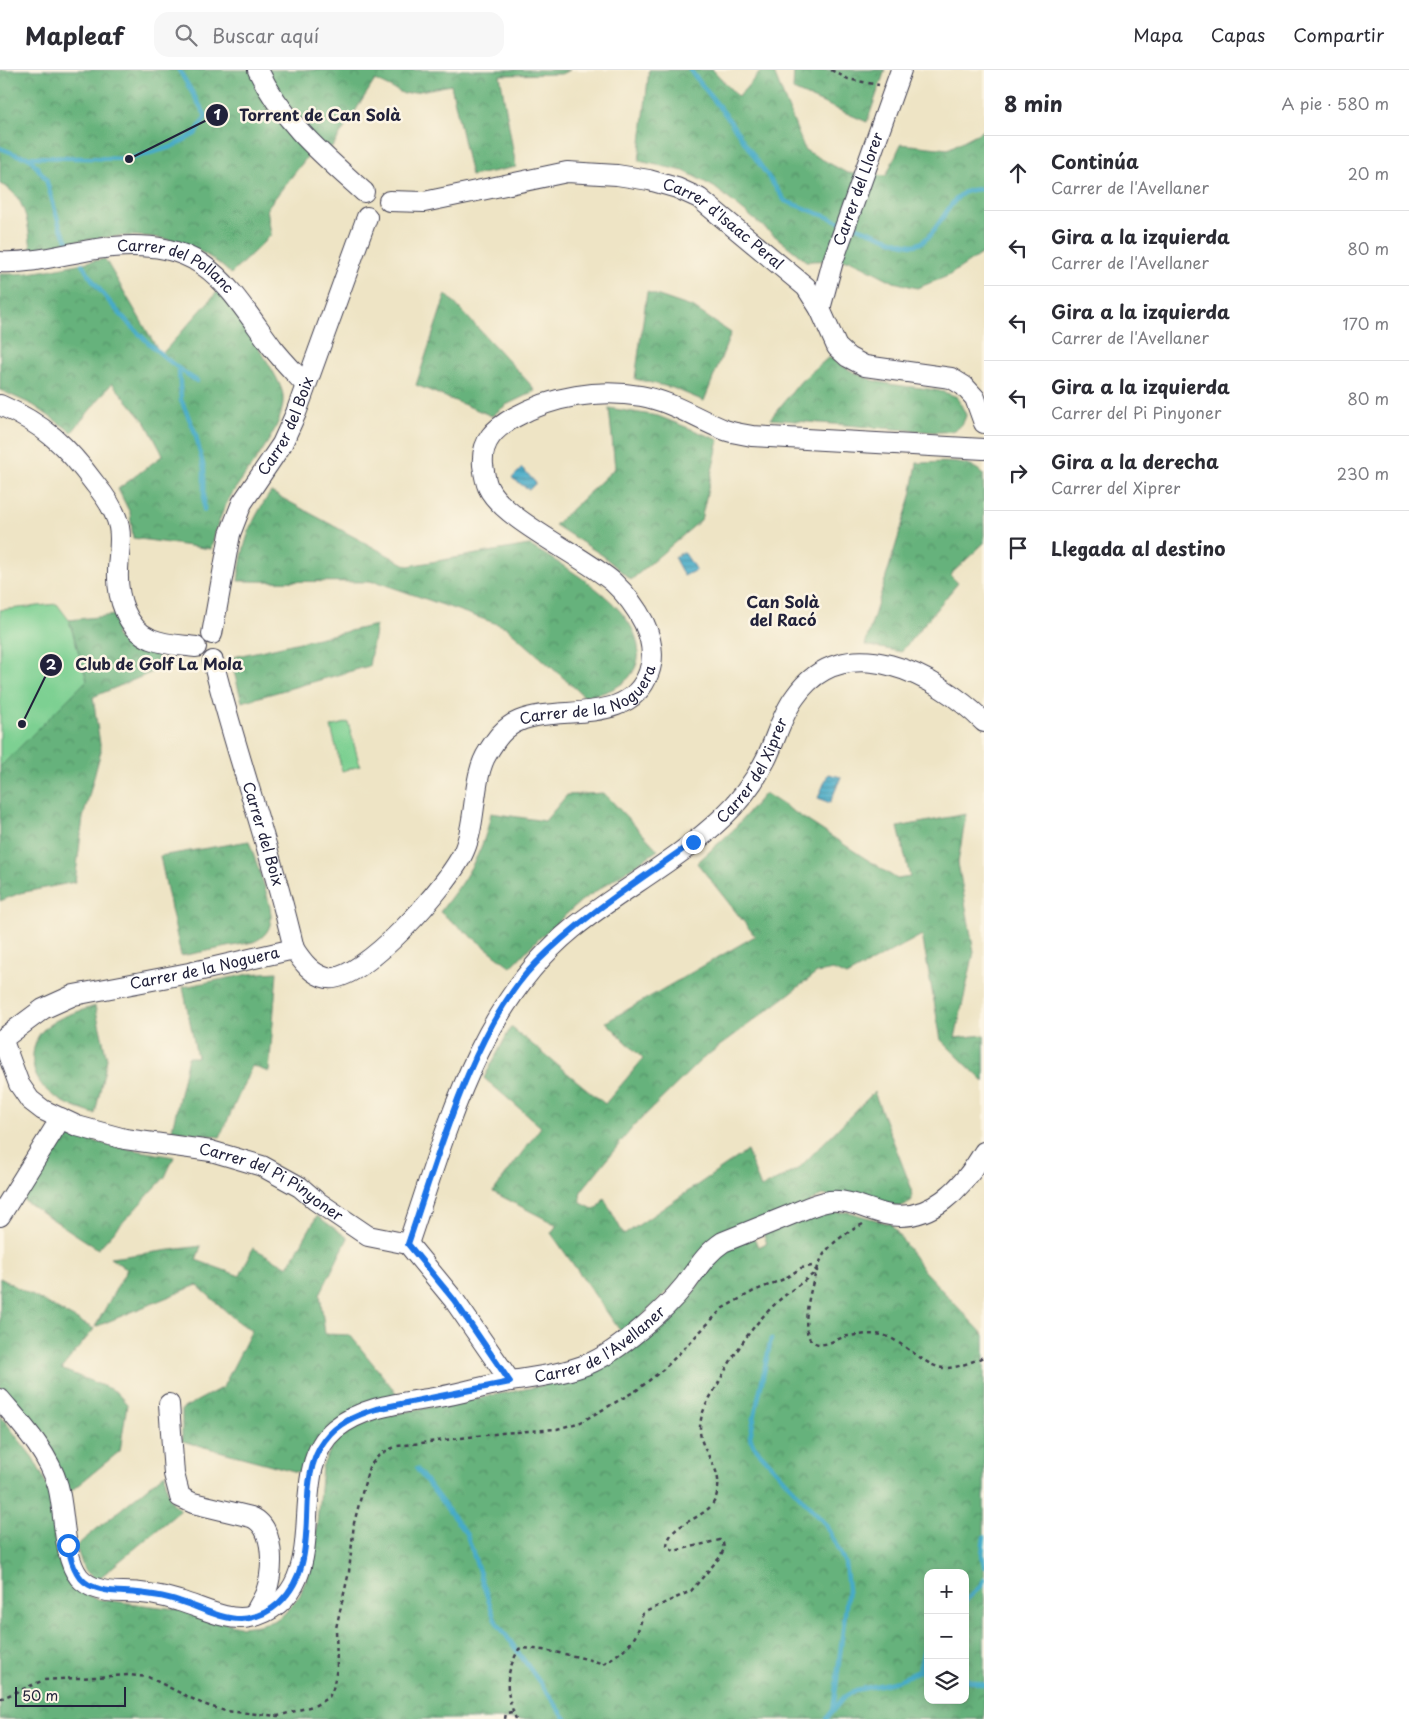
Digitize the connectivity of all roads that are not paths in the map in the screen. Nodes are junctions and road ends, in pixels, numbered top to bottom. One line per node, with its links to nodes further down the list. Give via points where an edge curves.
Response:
1 (258, 70): 3 (street, via 288,119 309,143)
2 (898, 78): 7 (street, Carrer del Llorer, via 833,261)
3 (364, 192): 4 (street, via 375,189); 5 (street, via 359,202 361,212)
4 (389, 200): 5 (street, via 387,213 380,218); 7 (street, Carrer d'Isaac Peral, via 424,202 567,172 649,180 700,198 806,288)
5 (367, 217): 8 (street, Carrer del Boix)
6 (0, 262): 8 (street, Carrer del Pollanc, via 41,260 112,247 161,248 184,254 217,275 235,293 274,350)
7 (820, 309): 10 (street, Carrer d'Isaac Peral, via 837,347 848,358 864,366 950,378 975,398)
8 (305, 384): 12 (street, Carrer del Boix, via 282,444 242,503 230,534)
9 (0, 405): 13 (street, via 56,437 71,452 114,512 121,541 117,589 135,629 150,639)
10 (984, 423)
11 (984, 449): 16 (street, Carrer de la Noguera, via 752,436 728,431 659,400 608,393 562,399 539,406 490,434 482,457 488,487 507,509 597,569 625,593 648,632 652,658 649,673 632,695 610,708 528,718 504,730 484,758 470,833 460,861 418,913 358,969 341,977 328,978 315,973)
12 (212, 634): 13 (street, via 199,638); 14 (street, via 220,639 224,648 221,656)
13 (196, 647): 14 (street, via 201,659)
14 (213, 661): 16 (street, Carrer del Boix, via 280,888)
15 (984, 722): 21 (street, Carrer del Xiprer, via 941,687 894,665 849,662 831,667 805,685 794,698 757,776 732,808 693,842 572,929 535,964 514,990 489,1033 453,1113)
16 (294, 949): 17 (street, Carrer de la Noguera, via 74,995 43,1009)
17 (2, 1041): 18 (street, Carrer del Pi Pinyoner, via 19,1084 30,1100)
18 (60, 1118): 20 (street); 21 (street, Carrer del Pi Pinyoner, via 125,1139 211,1151 262,1166 300,1187 368,1236)
19 (984, 1152): 22 (street, Carrer de l'Avellaner, via 948,1198 926,1211 901,1215 881,1213 830,1201 723,1242 709,1252 672,1300 609,1353 574,1369)
20 (0, 1216)
21 (408, 1244): 22 (street, via 454,1300)
22 (510, 1382): 25 (street, Carrer de l'Avellaner, via 376,1409 334,1429 319,1448 313,1466 304,1551 297,1578 290,1591 273,1608)
23 (0, 1399): 25 (street, Carrer de l'Avellaner, via 35,1441 50,1466 58,1485 71,1561 81,1580 106,1591 163,1596 229,1617)
24 (169, 1404): 25 (street, via 174,1474 180,1497 256,1519 266,1534 270,1574 266,1592)
25 (254, 1616)

